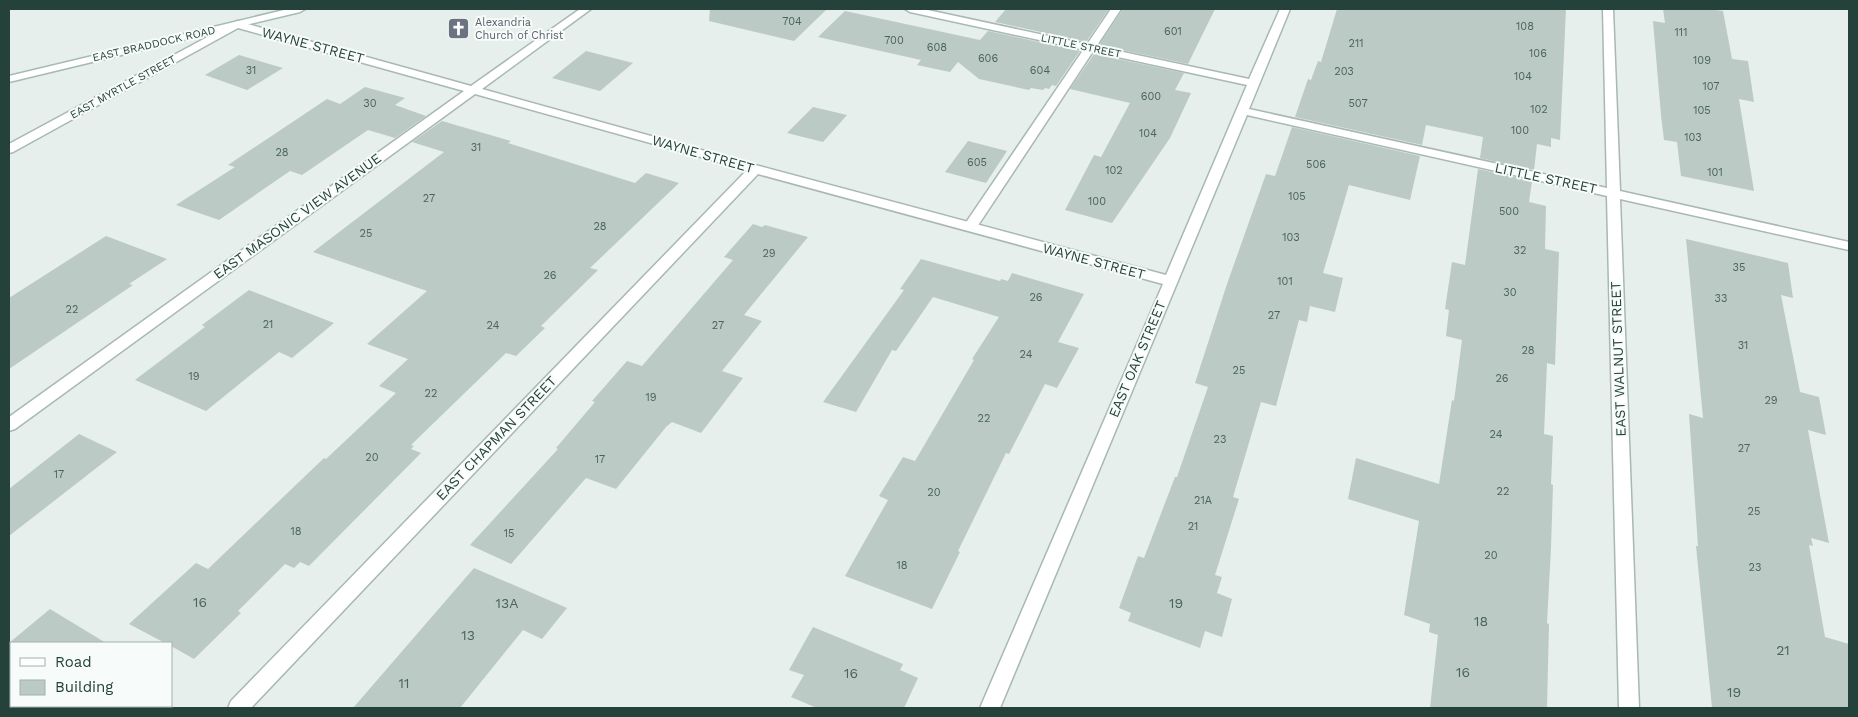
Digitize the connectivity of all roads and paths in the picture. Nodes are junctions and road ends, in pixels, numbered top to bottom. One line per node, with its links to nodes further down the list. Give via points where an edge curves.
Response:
1 (300, 9): 7 (street, EAST BRADDOCK ROAD)
2 (586, 9): 11 (street, EAST MASONIC VIEW AVENUE)
3 (910, 9): 8 (street, LITTLE STREET)
4 (1116, 9): 8 (street)
5 (1284, 9): 10 (street, EAST OAK STREET)
6 (1608, 9): 15 (street, EAST WALNUT STREET)
7 (237, 24): 9 (street, EAST BRADDOCK ROAD); 11 (street, WAYNE STREET); 13 (street, EAST MYRTLE STREET)
8 (1091, 48): 10 (street, LITTLE STREET); 16 (street)
9 (9, 79)
10 (1253, 83): 12 (street, EAST OAK STREET)
11 (474, 89): 14 (street, WAYNE STREET); 19 (street, EAST MASONIC VIEW AVENUE)
12 (1243, 111): 15 (street, LITTLE STREET); 18 (street, EAST OAK STREET)
13 (9, 149)
14 (754, 169): 16 (street, WAYNE STREET); 20 (street, EAST CHAPMAN STREET)
15 (1613, 192): 17 (street, LITTLE STREET); 22 (street, EAST WALNUT STREET)
16 (970, 227): 18 (street, WAYNE STREET)
17 (1849, 246)
18 (1170, 281): 21 (street, EAST OAK STREET)
19 (9, 425)
20 (238, 708)
21 (990, 708)
22 (1629, 708)

